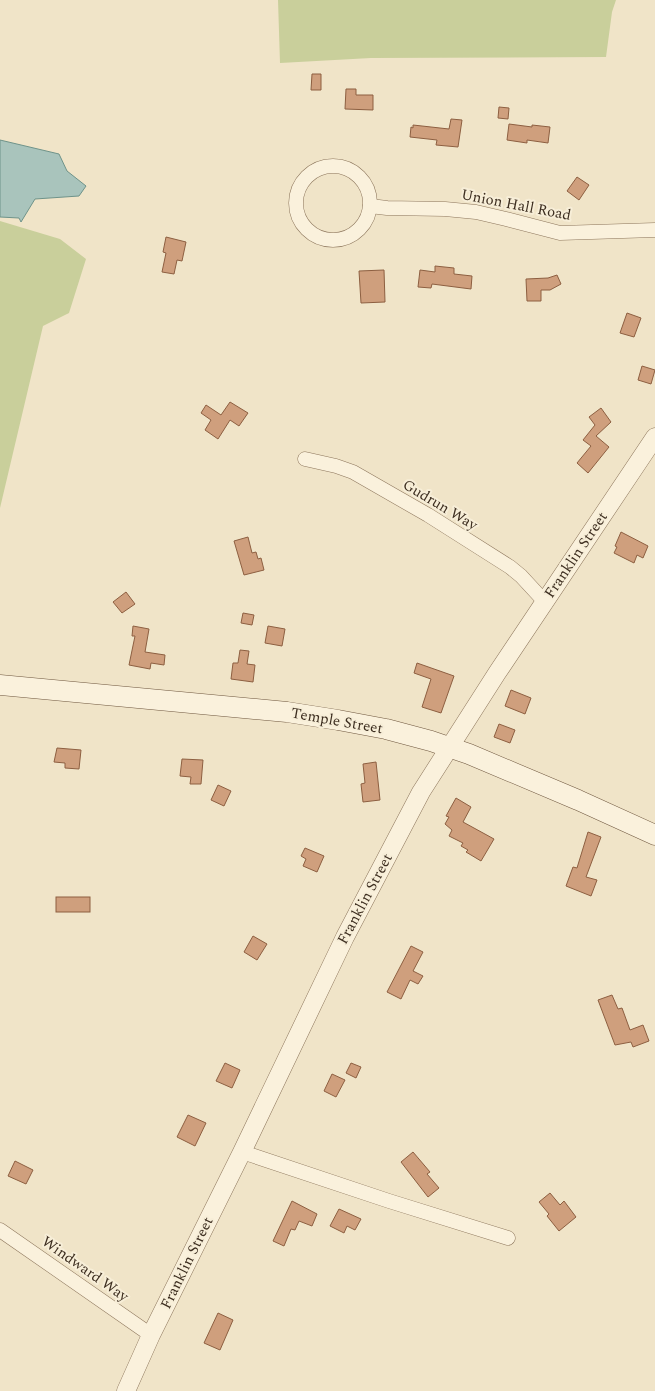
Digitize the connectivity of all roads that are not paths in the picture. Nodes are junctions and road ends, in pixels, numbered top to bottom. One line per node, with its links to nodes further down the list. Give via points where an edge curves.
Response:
1 (370, 206): 1 (street, via 361,228 348,237 332,240 306,228 296,203 299,188 310,174 328,166 338,166 348,169 364,182); 2 (street, Union Hall Road, via 476,212 560,234)
2 (655, 230)
3 (655, 437): 5 (street, Franklin Street)
4 (305, 459): 5 (street, Gudrun Way, via 352,472 428,515 510,567)
5 (545, 602): 7 (street, Franklin Street)
6 (0, 685): 7 (main road, Temple Street, via 314,716 386,729)
7 (449, 747): 8 (main road, Temple Street); 9 (street, Franklin Street, via 421,792 345,937)
8 (655, 835)
9 (242, 1152): 11 (street); 12 (street, Franklin Street)
10 (0, 1230): 12 (street, Windward Way)
11 (508, 1238)
12 (151, 1335): 13 (street, Franklin Street)
13 (126, 1391)

